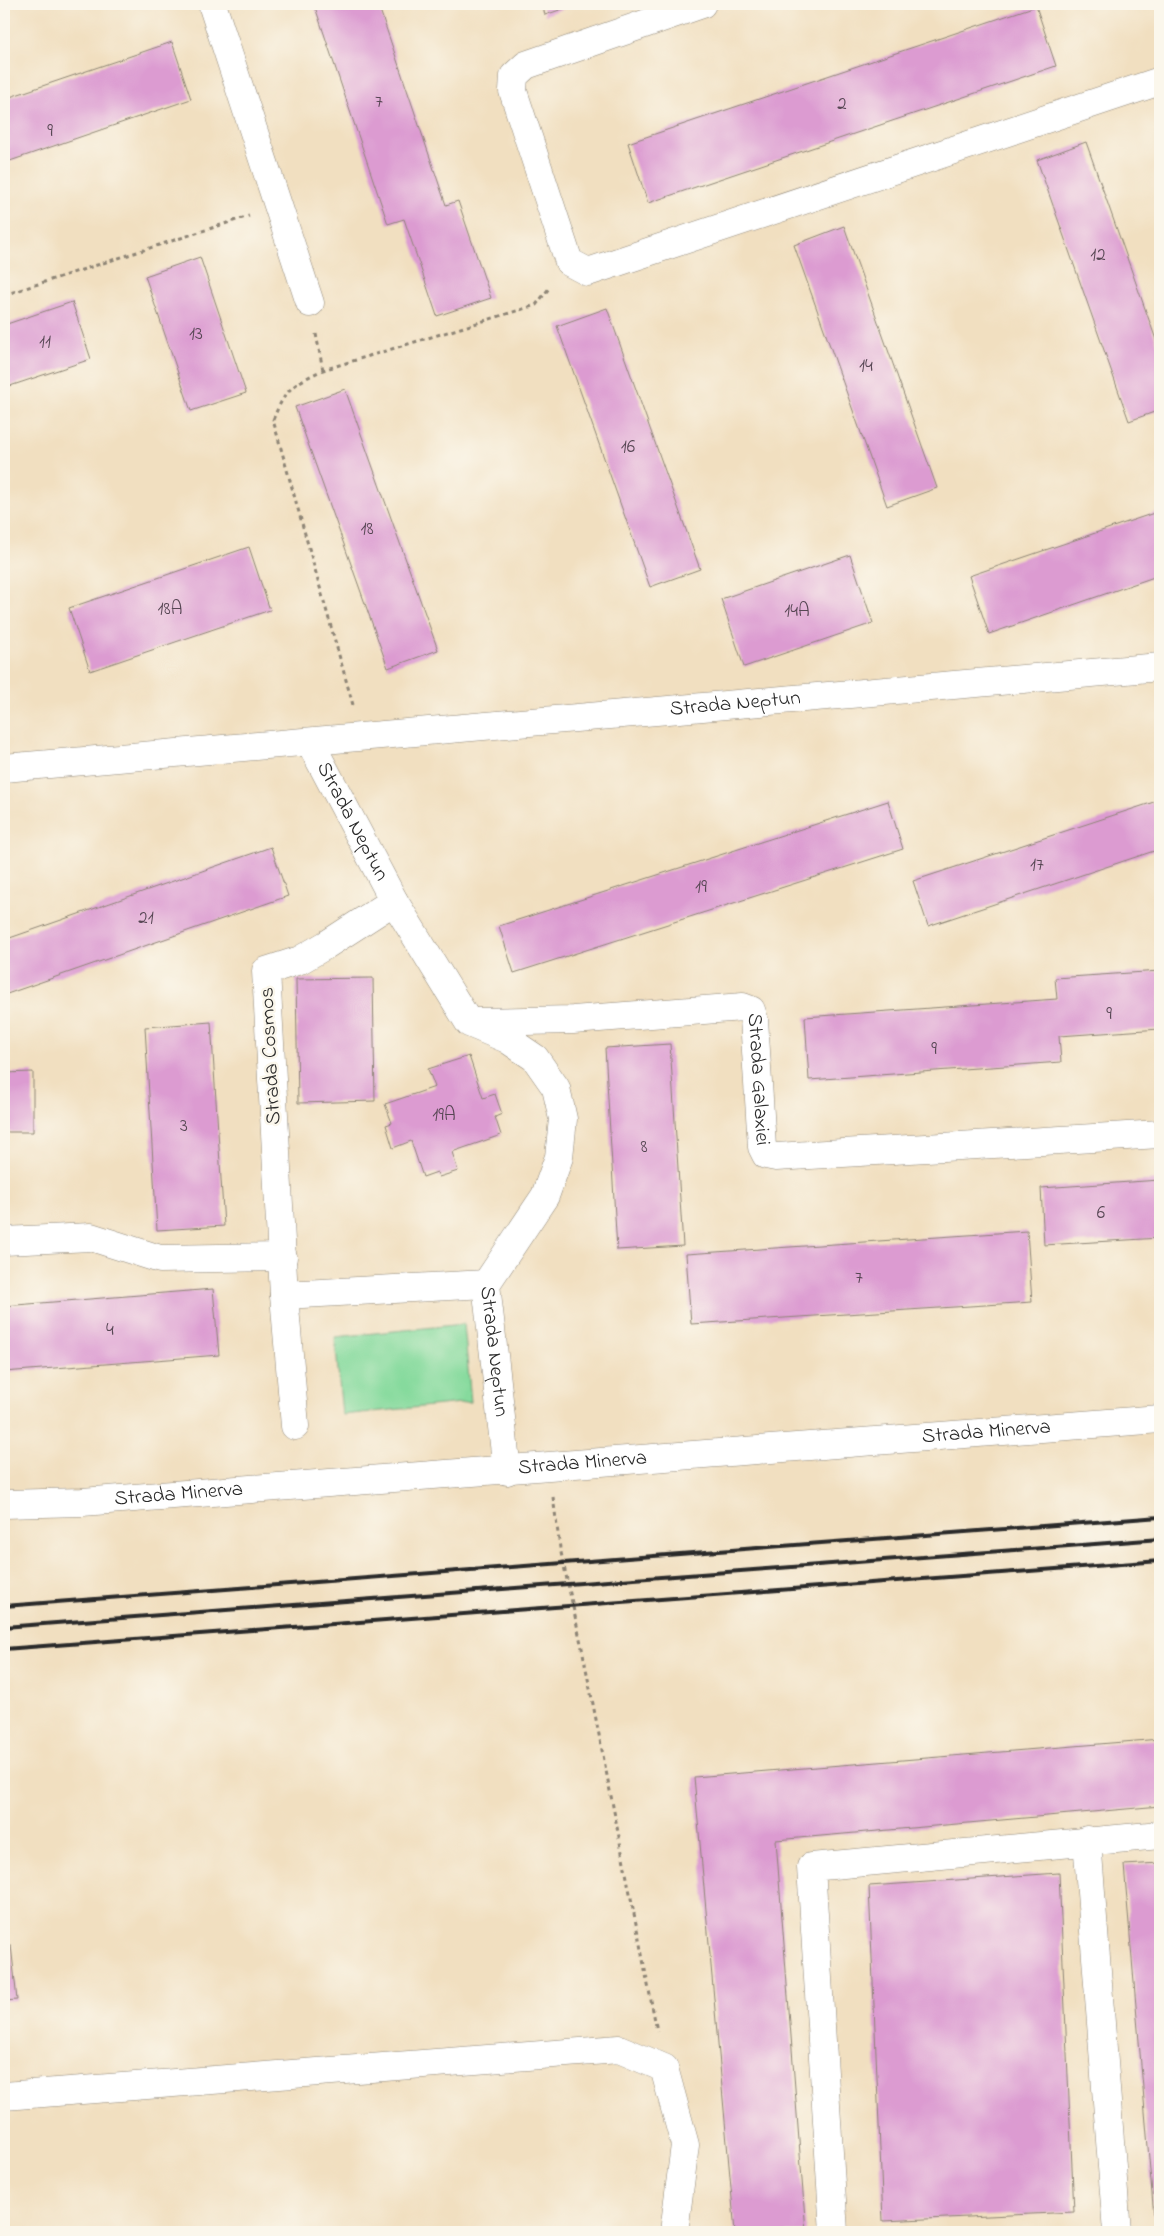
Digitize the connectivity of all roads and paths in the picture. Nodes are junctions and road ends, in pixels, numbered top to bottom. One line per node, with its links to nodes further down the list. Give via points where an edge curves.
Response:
1 (212, 4): 4 (street)
2 (702, 4): 5 (street, via 526,65 514,76 513,91)
3 (1160, 81): 5 (street, via 588,272)
4 (278, 206): 6 (path); 7 (street)
5 (569, 262): 8 (path, via 536,305)
6 (4, 295)
7 (310, 303): 8 (path)
8 (323, 370): 10 (path, via 298,382 281,399 273,420)
9 (1160, 667): 10 (street, Strada Neptun)
10 (362, 737): 11 (street, Strada Neptun)
11 (310, 742): 12 (street, Strada Neptun); 13 (street, Strada Neptun)
12 (4, 768)
13 (394, 901): 14 (street, Strada Neptun); 17 (street, Strada Cosmos, via 309,955 266,971)
14 (470, 1023): 15 (street, Strada Galaxiei, via 573,1020 743,1007 752,1010 762,1147 766,1155 776,1157); 18 (street, Strada Neptun, via 536,1058 556,1088 563,1119 559,1157 546,1196)
15 (1160, 1134)
16 (4, 1241): 17 (street, via 91,1237 160,1260)
17 (282, 1257): 19 (street, Strada Cosmos)
18 (486, 1284): 19 (street); 23 (street, Strada Neptun)
19 (284, 1295): 21 (street, Strada Cosmos)
20 (1160, 1419): 22 (street, Strada Minerva)
21 (295, 1426)
22 (549, 1467): 23 (street, Strada Minerva); 27 (path, via 560,1548)
23 (507, 1471): 24 (street, Strada Minerva, via 82,1502)
24 (4, 1504)
25 (1160, 1835): 26 (street)
26 (1087, 1840): 30 (street, via 811,1866); 31 (street)
27 (664, 2068): 28 (street, via 619,2048); 29 (street, via 685,2145)
28 (4, 2096)
29 (674, 2232)
30 (834, 2232)
31 (1117, 2232)

